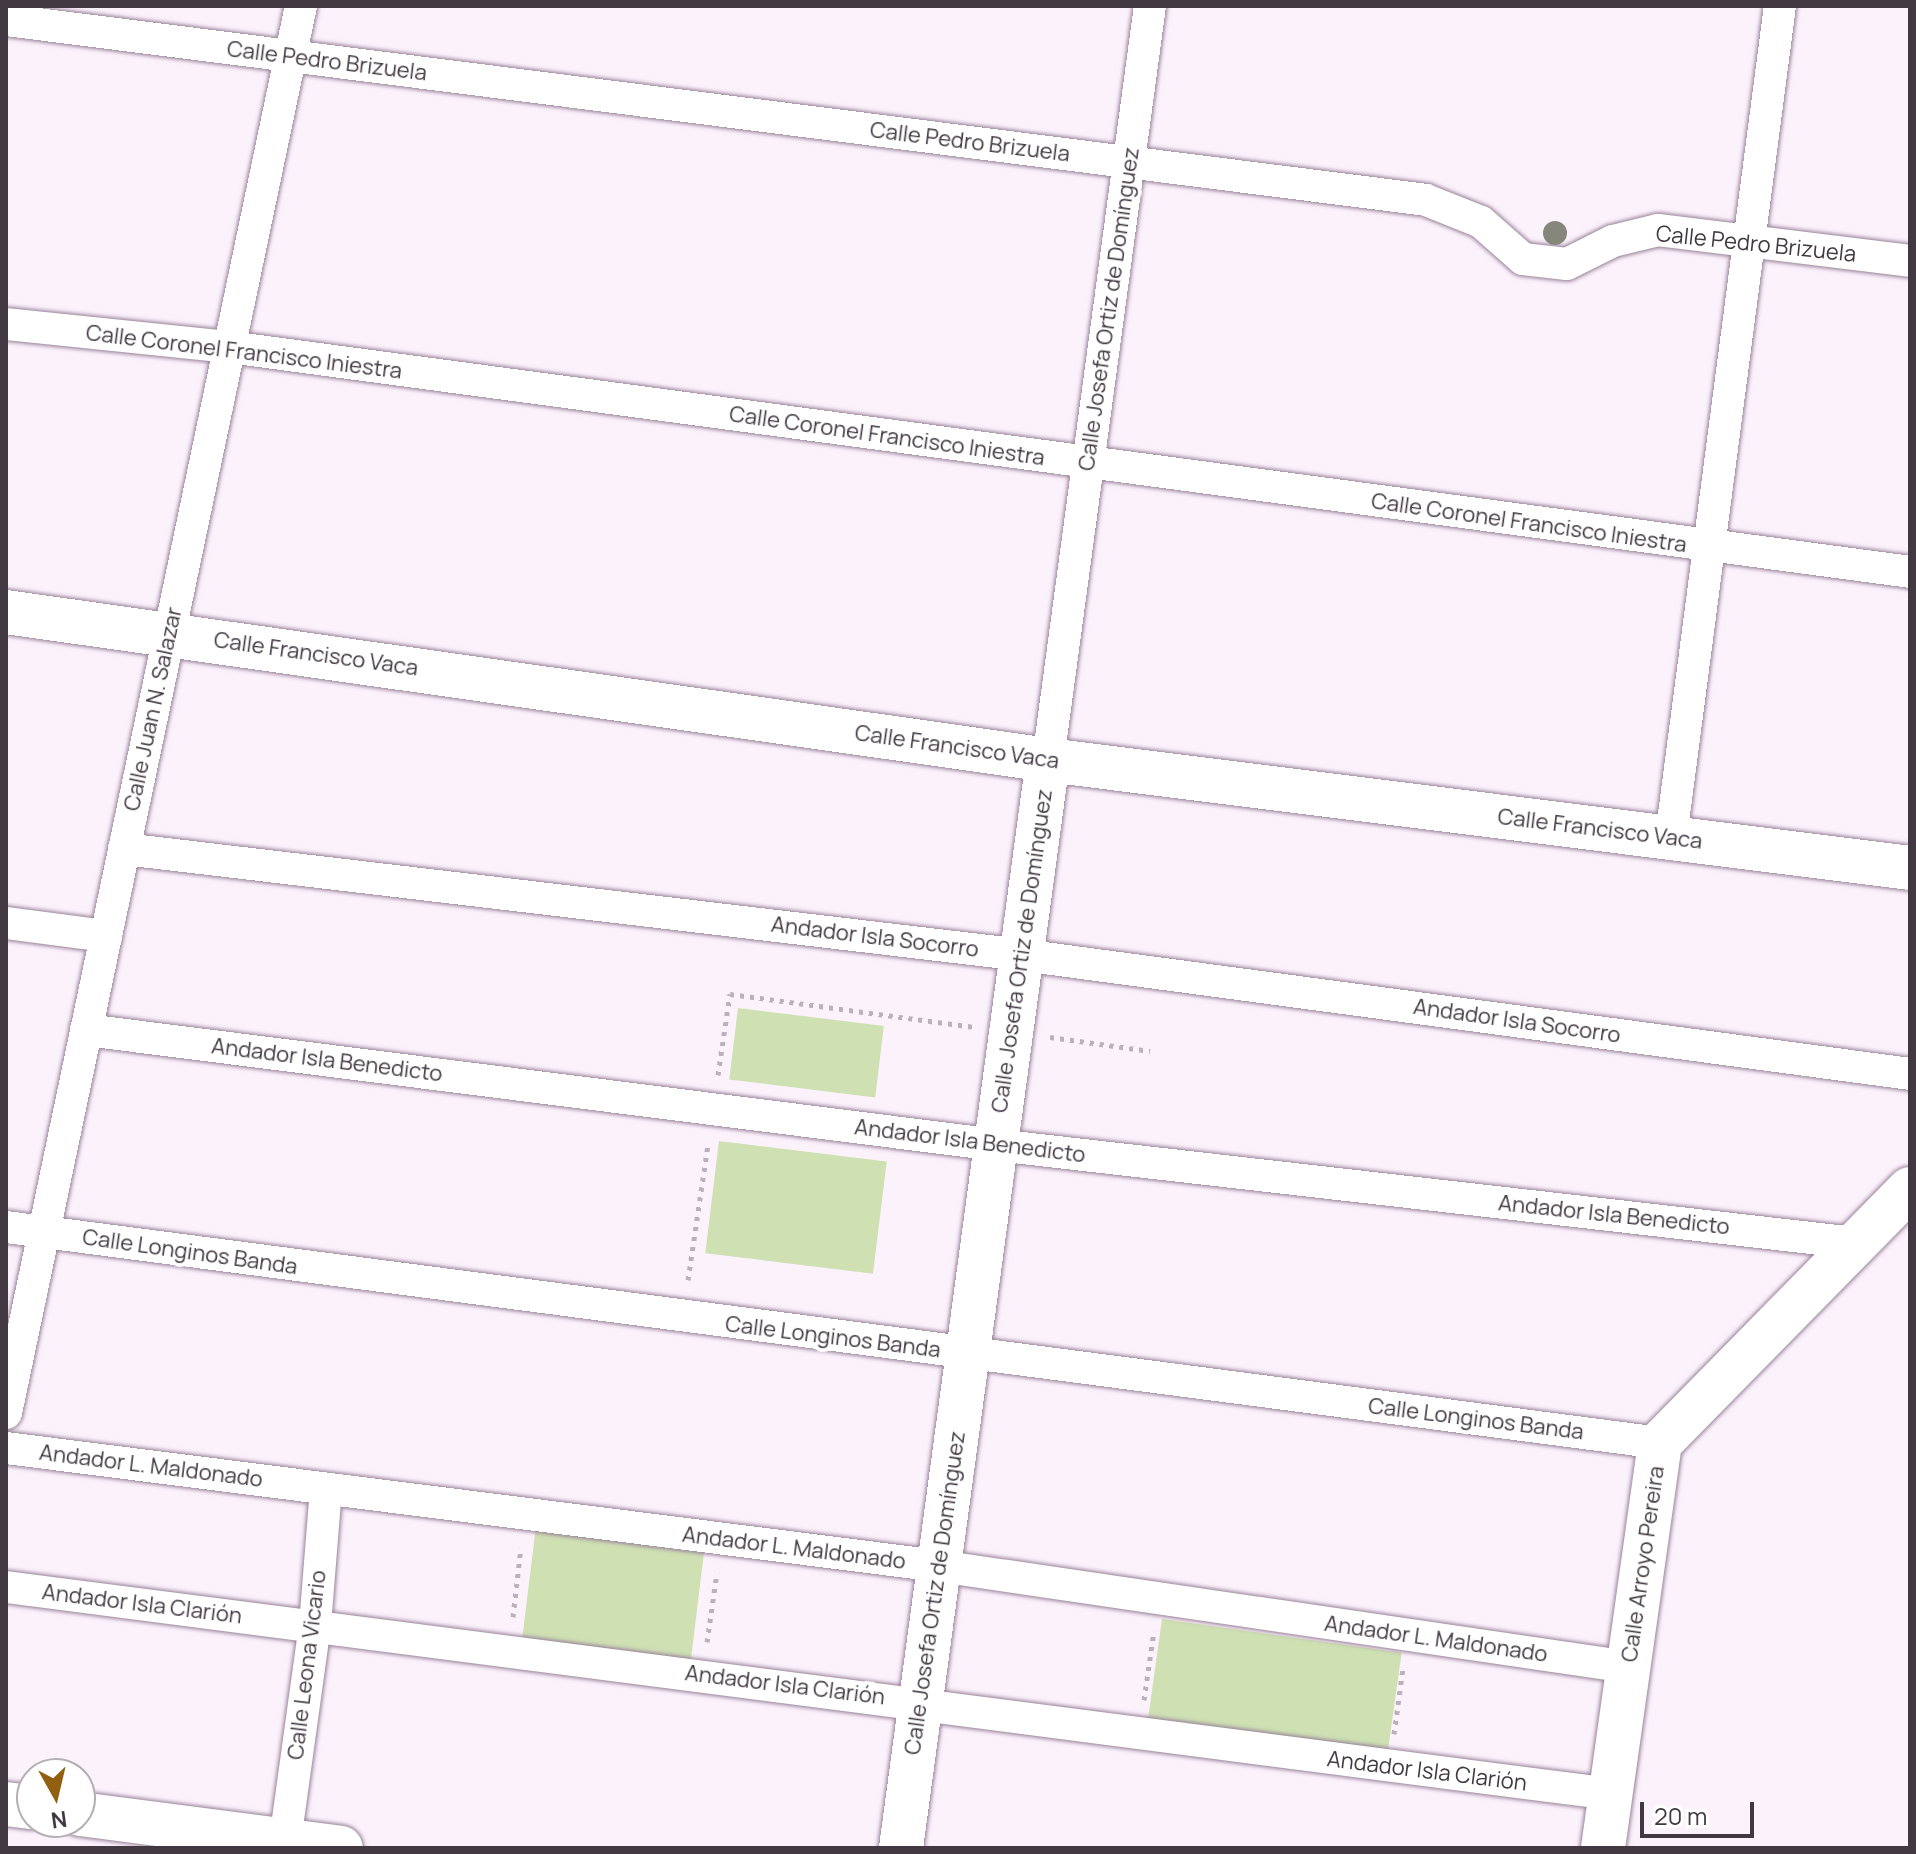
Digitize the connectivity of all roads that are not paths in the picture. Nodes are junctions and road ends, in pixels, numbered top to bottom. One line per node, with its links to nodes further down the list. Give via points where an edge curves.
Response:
1 (301, 6): 5 (street, Calle Juan N. Salazar)
2 (1150, 6): 6 (street, Calle Josefa Ortiz de Domínguez)
3 (1780, 6): 7 (street)
4 (6, 20): 5 (street, Calle Pedro Brizuela)
5 (290, 56): 6 (street, Calle Pedro Brizuela); 10 (street, Calle Juan N. Salazar)
6 (1129, 162): 7 (street, Calle Pedro Brizuela, via 1426,200 1481,222 1523,259 1567,264 1613,241 1658,230); 11 (street, Calle Josefa Ortiz de Domínguez)
7 (1749, 241): 8 (street, Calle Pedro Brizuela); 12 (street)
8 (1910, 261)
9 (6, 324): 10 (street, Calle Coronel Francisco Iniestra)
10 (229, 347): 11 (street, Calle Coronel Francisco Iniestra); 15 (street, Calle Juan N. Salazar)
11 (1088, 463): 12 (street, Calle Coronel Francisco Iniestra); 16 (street, Calle Josefa Ortiz de Domínguez)
12 (1706, 548): 13 (street, Calle Coronel Francisco Iniestra); 17 (street)
13 (1910, 572)
14 (6, 612): 15 (street, Calle Francisco Vaca)
15 (169, 633): 16 (street, Calle Francisco Vaca); 18 (street, Calle Juan N. Salazar)
16 (1048, 760): 17 (street, Calle Francisco Vaca); 22 (street, Calle Josefa Ortiz de Domínguez)
17 (1671, 837): 19 (street, Calle Francisco Vaca)
18 (124, 849): 21 (street, Calle Juan N. Salazar); 22 (street, Andador Isla Socorro)
19 (1910, 868)
20 (6, 923): 21 (street)
21 (106, 936): 23 (street, Calle Juan N. Salazar)
22 (1022, 955): 24 (street, Andador Isla Socorro); 25 (street, Calle Josefa Ortiz de Domínguez)
23 (86, 1030): 25 (street, Andador Isla Benedicto); 28 (street, Calle Juan N. Salazar)
24 (1910, 1074)
25 (996, 1145): 29 (street, Andador Isla Benedicto); 30 (street, Calle Josefa Ortiz de Domínguez)
26 (1910, 1189): 29 (street, Calle Arroyo Pereira)
27 (6, 1227): 28 (street, Calle Longinos Banda)
28 (44, 1233): 30 (street, Calle Longinos Banda); 31 (street, Calle Juan N. Salazar)
29 (1855, 1243): 32 (street, Calle Arroyo Pereira)
30 (968, 1354): 32 (street, Calle Longinos Banda); 35 (street, Calle Josefa Ortiz de Domínguez)
31 (6, 1413)
32 (1660, 1443): 38 (street, Calle Arroyo Pereira)
33 (6, 1448): 34 (street, Andador L. Maldonado)
34 (326, 1489): 35 (street, Andador L. Maldonado); 37 (street, Calle Leona Vicario)
35 (939, 1566): 38 (street, Andador L. Maldonado); 39 (street, Calle Josefa Ortiz de Domínguez)
36 (6, 1587): 37 (street, Andador Isla Clarión)
37 (315, 1625): 39 (street, Andador Isla Clarión); 42 (street, Calle Leona Vicario)
38 (1628, 1667): 40 (street, Calle Arroyo Pereira)
39 (921, 1703): 40 (street, Andador Isla Clarión); 44 (street, Calle Josefa Ortiz de Domínguez)
40 (1611, 1794): 45 (street, Calle Arroyo Pereira)
41 (96, 1816): 42 (street)
42 (285, 1841): 43 (street)
43 (341, 1848)
44 (901, 1848)
45 (1603, 1848)

